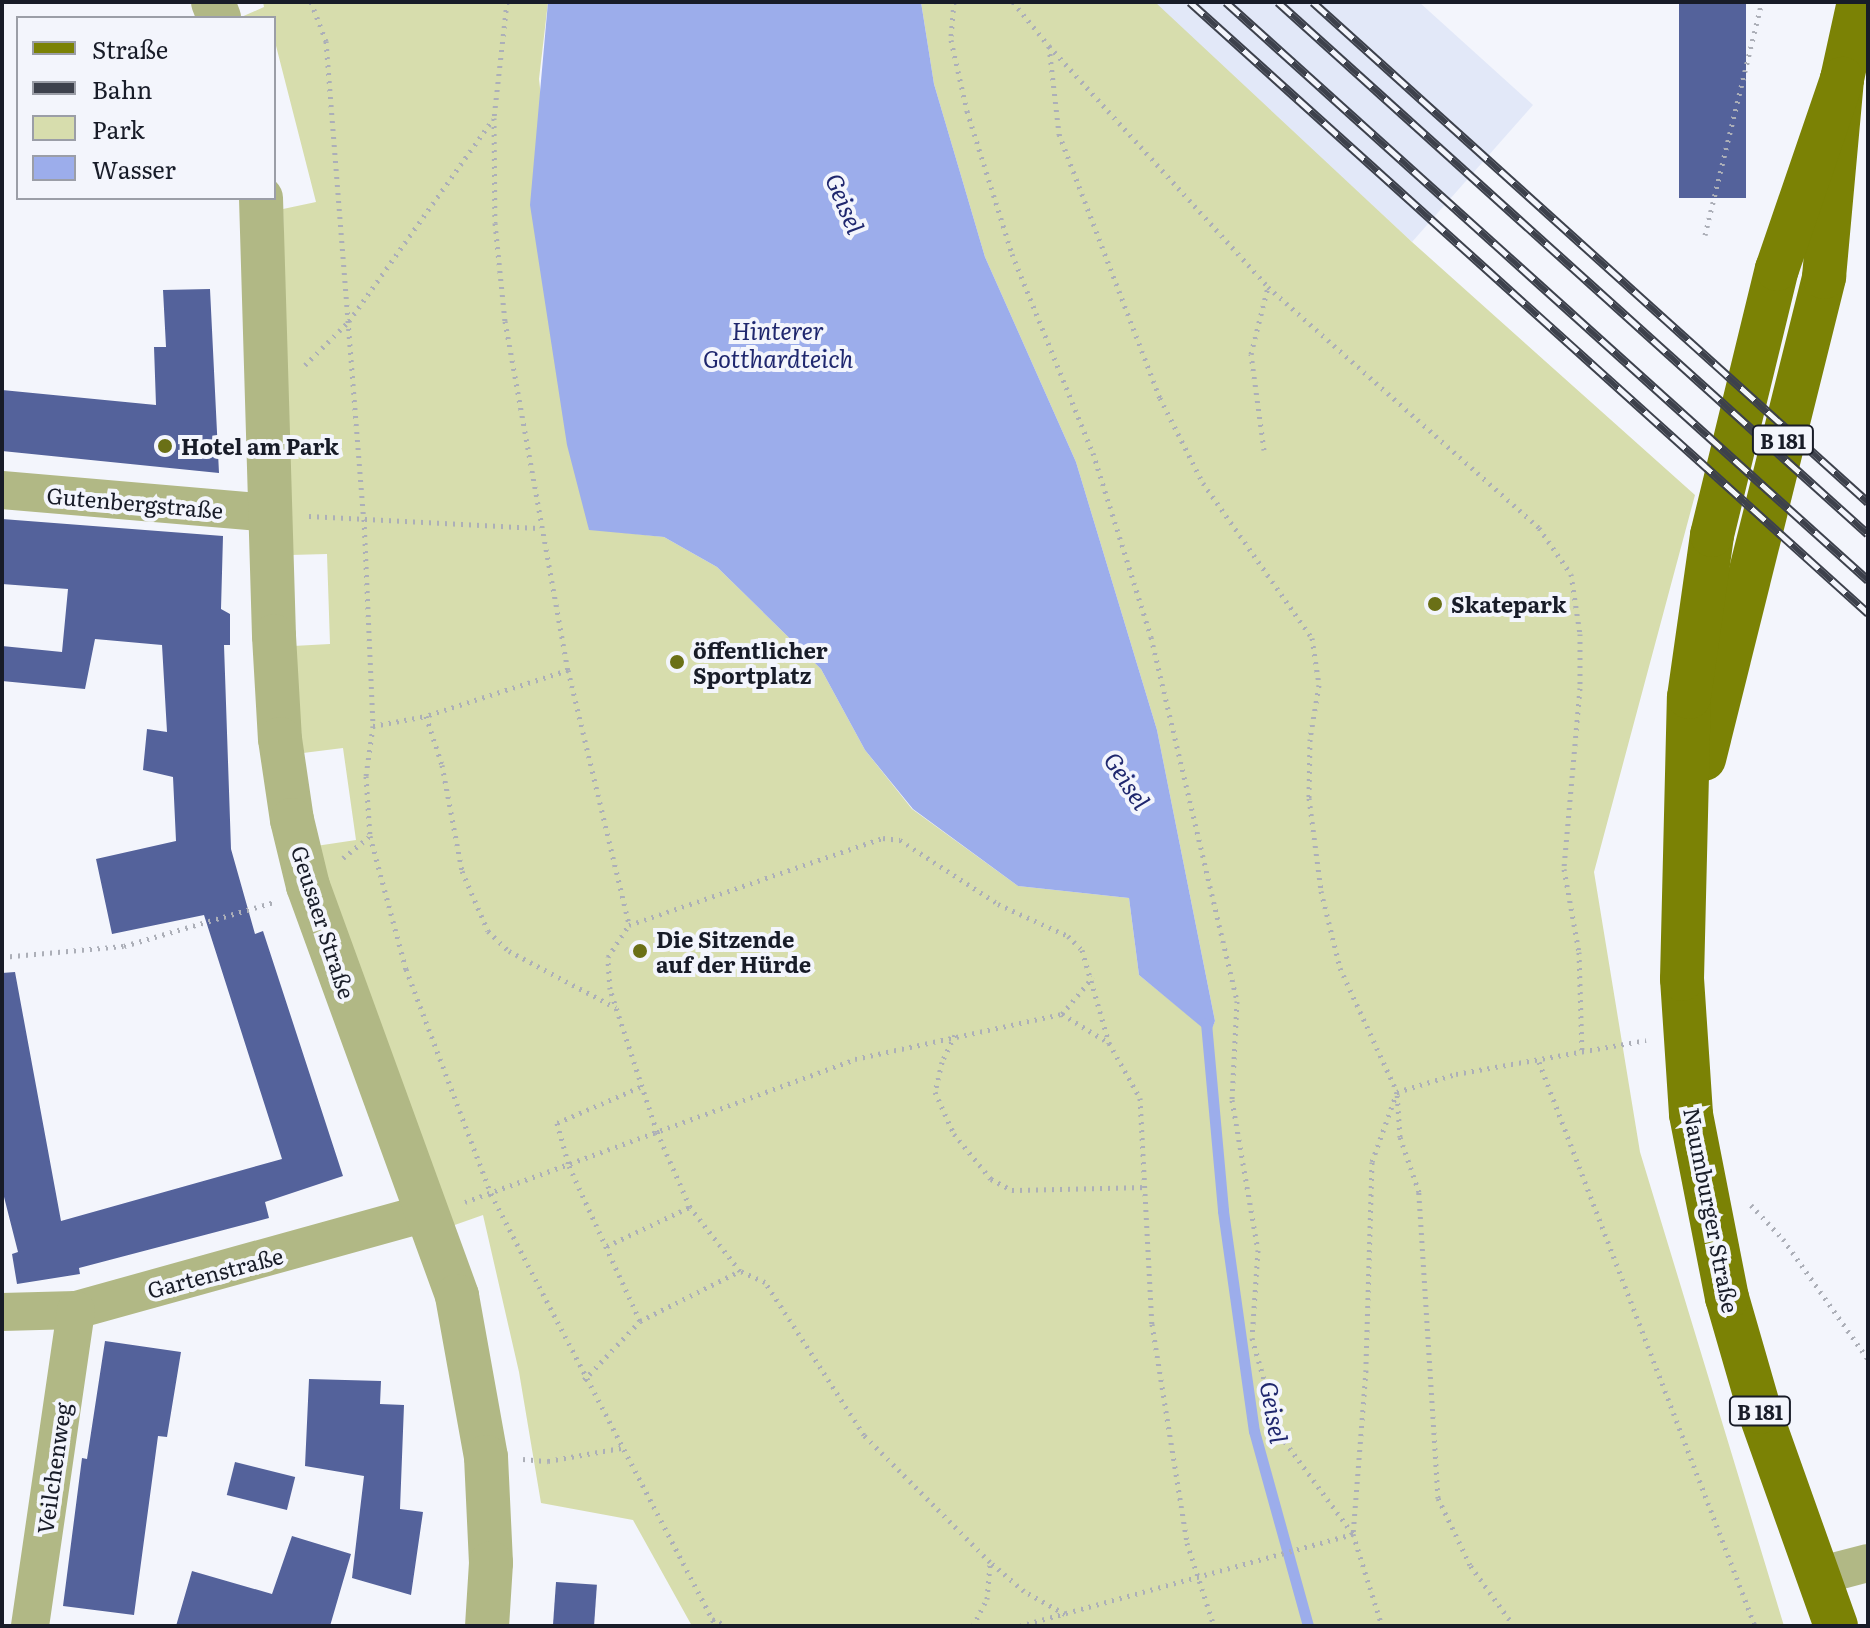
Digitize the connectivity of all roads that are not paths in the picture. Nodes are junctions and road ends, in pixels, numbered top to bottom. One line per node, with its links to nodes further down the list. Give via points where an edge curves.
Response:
1 (1859, 2): 2 (main road, B 181)
2 (1842, 79): 6 (main road, Naumburger Straße / B 181, via 1824,277); 6 (main road, Naumburger Straße / B 181, via 1777,269 1712,535 1689,697)
3 (261, 200): 5 (street, Geusaer Straße)
4 (2, 490): 5 (street, Gutenbergstraße)
5 (269, 513): 7 (street, Geusaer Straße, via 280,739 292,820 308,886)
6 (1685, 830): 11 (main road, Naumburger Straße / B 181, via 1684,1033 1693,1128 1727,1298)
7 (426, 1213): 8 (street, Gartenstraße); 13 (street, Geusaer Straße, via 457,1296 486,1457 491,1563)
8 (76, 1310): 9 (street, Gartenstraße); 12 (street, Veilchenweg)
9 (2, 1312)
10 (1868, 1563): 11 (street)
11 (1818, 1576): 14 (main road, Naumburger Straße / B 181)
12 (30, 1626)
13 (487, 1626)
14 (1836, 1626)

